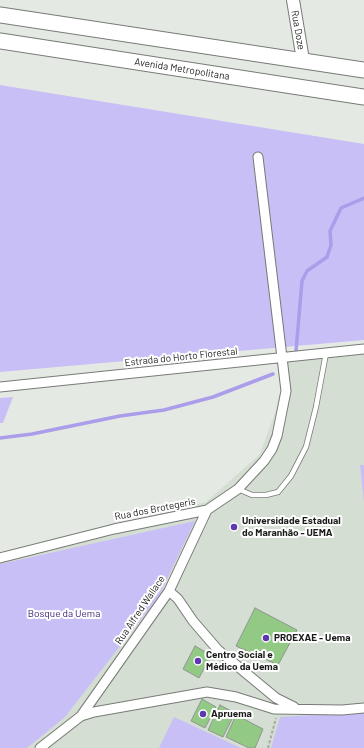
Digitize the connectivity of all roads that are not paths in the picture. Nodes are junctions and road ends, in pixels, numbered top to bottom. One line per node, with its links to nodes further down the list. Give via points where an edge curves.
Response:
1 (293, 0): 4 (street, Rua Doze)
2 (0, 15): 4 (main road)
3 (0, 41): 6 (main road, Avenida Metropolitana)
4 (303, 60): 5 (main road)
5 (364, 70)
6 (364, 97)
7 (258, 157): 10 (street, Rua dos Brotegeris)
8 (364, 349): 9 (street, Estrada do Horto Florestal)
9 (326, 353): 10 (street, Estrada do Horto Florestal); 12 (lane, via 306,447 291,476 278,492 266,495 252,495)
10 (282, 358): 11 (street, Estrada do Horto Florestal); 12 (street, Rua dos Brotegeris, via 286,391 272,449)
11 (0, 387)
12 (238, 489): 13 (street, Rua dos Brotegeris)
13 (207, 510): 14 (street, Rua dos Brotegeris, via 114,529); 15 (street, Rua Alfred Wallace)
14 (0, 558)
15 (169, 591): 17 (street, via 178,599 205,636 224,654 276,698); 18 (street, Rua Alfred Wallace)
16 (364, 708): 17 (street)
17 (299, 709): 18 (street, via 274,709 236,697 207,692)
18 (81, 716): 19 (street)
19 (40, 748)

